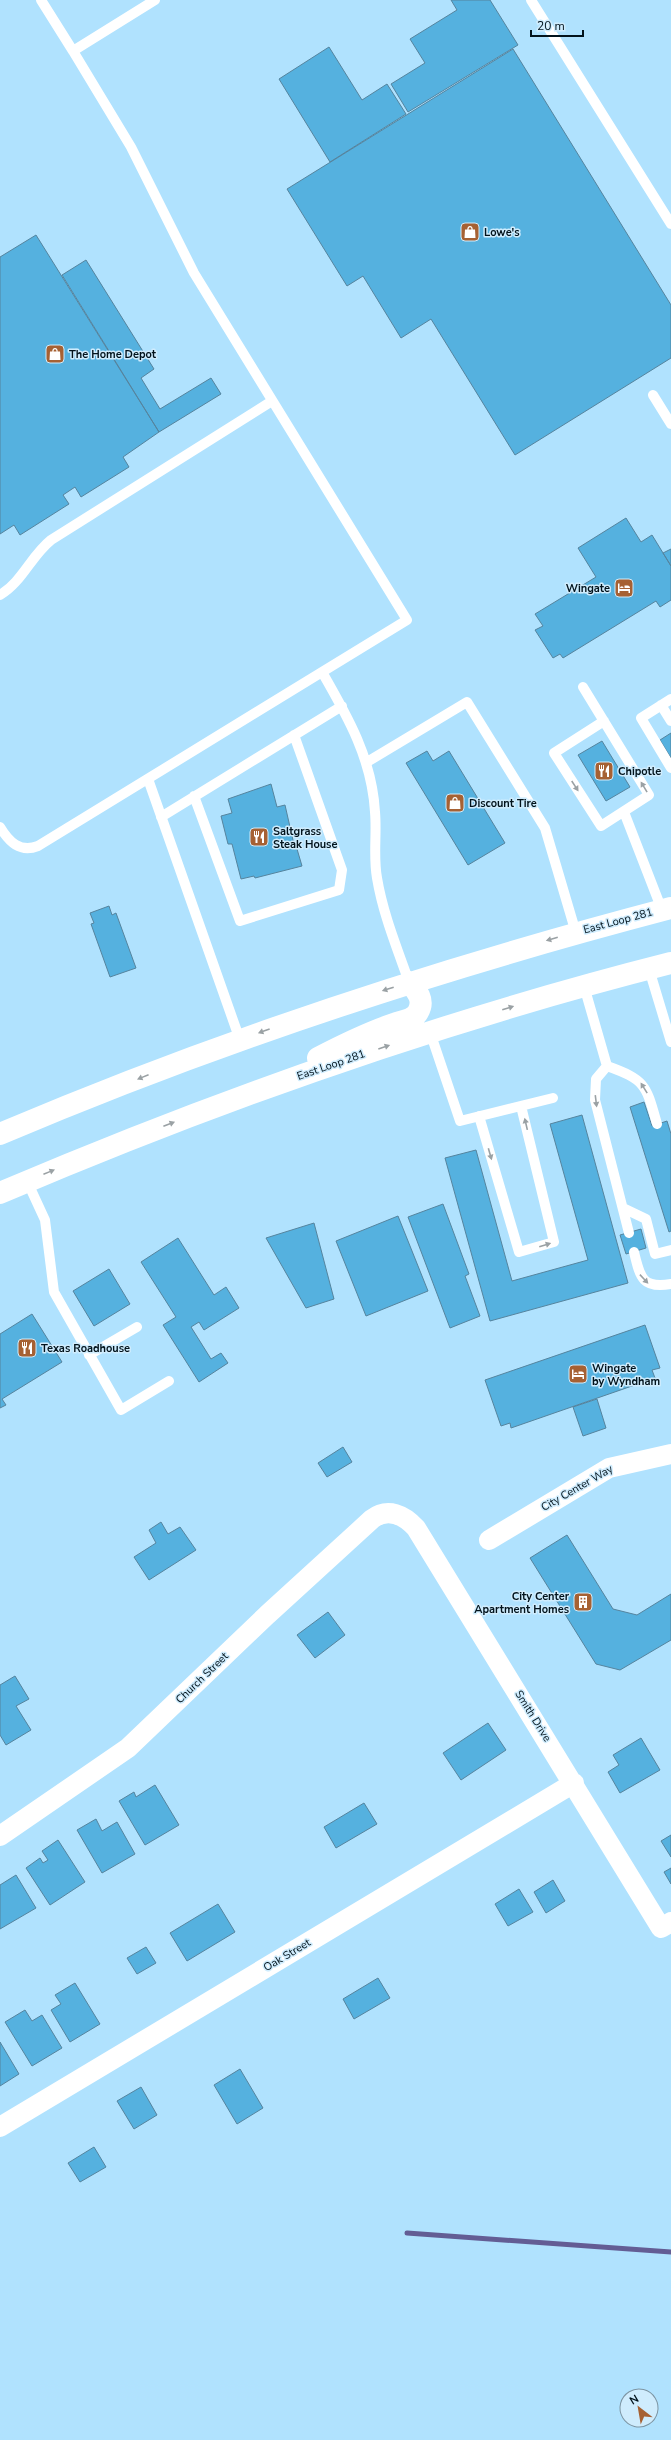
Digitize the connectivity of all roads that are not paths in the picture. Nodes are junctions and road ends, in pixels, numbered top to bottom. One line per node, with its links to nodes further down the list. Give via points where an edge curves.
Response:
1 (41, 0): 4 (lane)
2 (155, 0): 4 (lane)
3 (531, 0): 5 (lane)
4 (73, 51): 7 (lane, via 131,147 194,273)
5 (671, 224)
6 (653, 395): 8 (lane)
7 (272, 401): 9 (lane, via 51,540 39,551 14,585); 10 (lane, via 407,620)
8 (671, 424)
9 (0, 595)
10 (322, 672): 14 (lane); 20 (lane)
11 (583, 687): 15 (lane)
12 (671, 699): 13 (lane)
13 (661, 705): 16 (lane); 19 (lane, via 640,718)
14 (342, 706): 17 (lane); 18 (lane, via 358,736)
15 (604, 721): 22 (lane, one-way to 15, via 649,795); 22 (lane, one-way to 22, via 554,753 601,826)
16 (671, 721)
17 (294, 735): 21 (lane); 21 (lane, via 342,870 339,890 240,921)
18 (367, 762): 26 (lane, via 467,702 545,828); 29 (lane, via 375,804 376,878)
19 (671, 768)
20 (148, 779): 23 (lane); 24 (lane, via 32,848 15,846)
21 (194, 796): 23 (lane)
22 (624, 812): 25 (lane)
23 (161, 817): 33 (lane)
24 (0, 827)
25 (667, 909): 26 (highway, East Loop 281)
26 (576, 933): 29 (highway, East Loop 281, one-way to 29)
27 (671, 963): 28 (highway, East Loop 281)
28 (648, 968): 30 (highway, East Loop 281); 31 (lane)
29 (409, 982): 33 (highway, East Loop 281, one-way to 33); 36 (highway, via 418,992 421,1002 414,1017 367,1033)
30 (584, 986): 32 (highway, East Loop 281, one-way to 30); 35 (lane)
31 (669, 1028): 34 (lane)
32 (430, 1032): 36 (highway, East Loop 281, one-way to 32); 40 (lane, via 460,1121)
33 (240, 1040): 39 (highway, East Loop 281, one-way to 39)
34 (671, 1042)
35 (607, 1066): 41 (lane, one-way to 35, via 646,1086 634,1076); 46 (lane, one-way to 46, via 596,1079 595,1100)
36 (251, 1092): 44 (highway, East Loop 281, one-way to 36)
37 (553, 1098): 38 (lane)
38 (521, 1106): 40 (lane); 40 (lane, one-way to 38, via 519,1252 554,1242)
39 (59, 1108): 42 (highway, East Loop 281); 43 (highway)
40 (479, 1116)
41 (657, 1124)
42 (0, 1134)
43 (0, 1147)
44 (27, 1181): 45 (highway, East Loop 281); 52 (lane, via 45,1220 54,1292)
45 (0, 1193)
46 (623, 1208): 47 (lane); 48 (lane, via 646,1219 655,1254)
47 (629, 1233)
48 (671, 1250)
49 (634, 1252): 50 (lane, one-way to 50, via 639,1272 646,1283 656,1287)
50 (671, 1284)
51 (137, 1327): 52 (lane)
52 (89, 1355): 53 (lane, via 121,1410)
53 (169, 1381)
54 (671, 1454): 56 (street, City Center Way, via 609,1468)
55 (395, 1513): 57 (street, Smith Drive, via 406,1518 416,1528); 58 (street, Church Street, via 384,1513 372,1519 278,1604 128,1748)
56 (489, 1540)
57 (574, 1783): 59 (street, Smith Drive); 60 (street, Oak Street)
58 (0, 1836)
59 (666, 1925)
60 (0, 2127)

